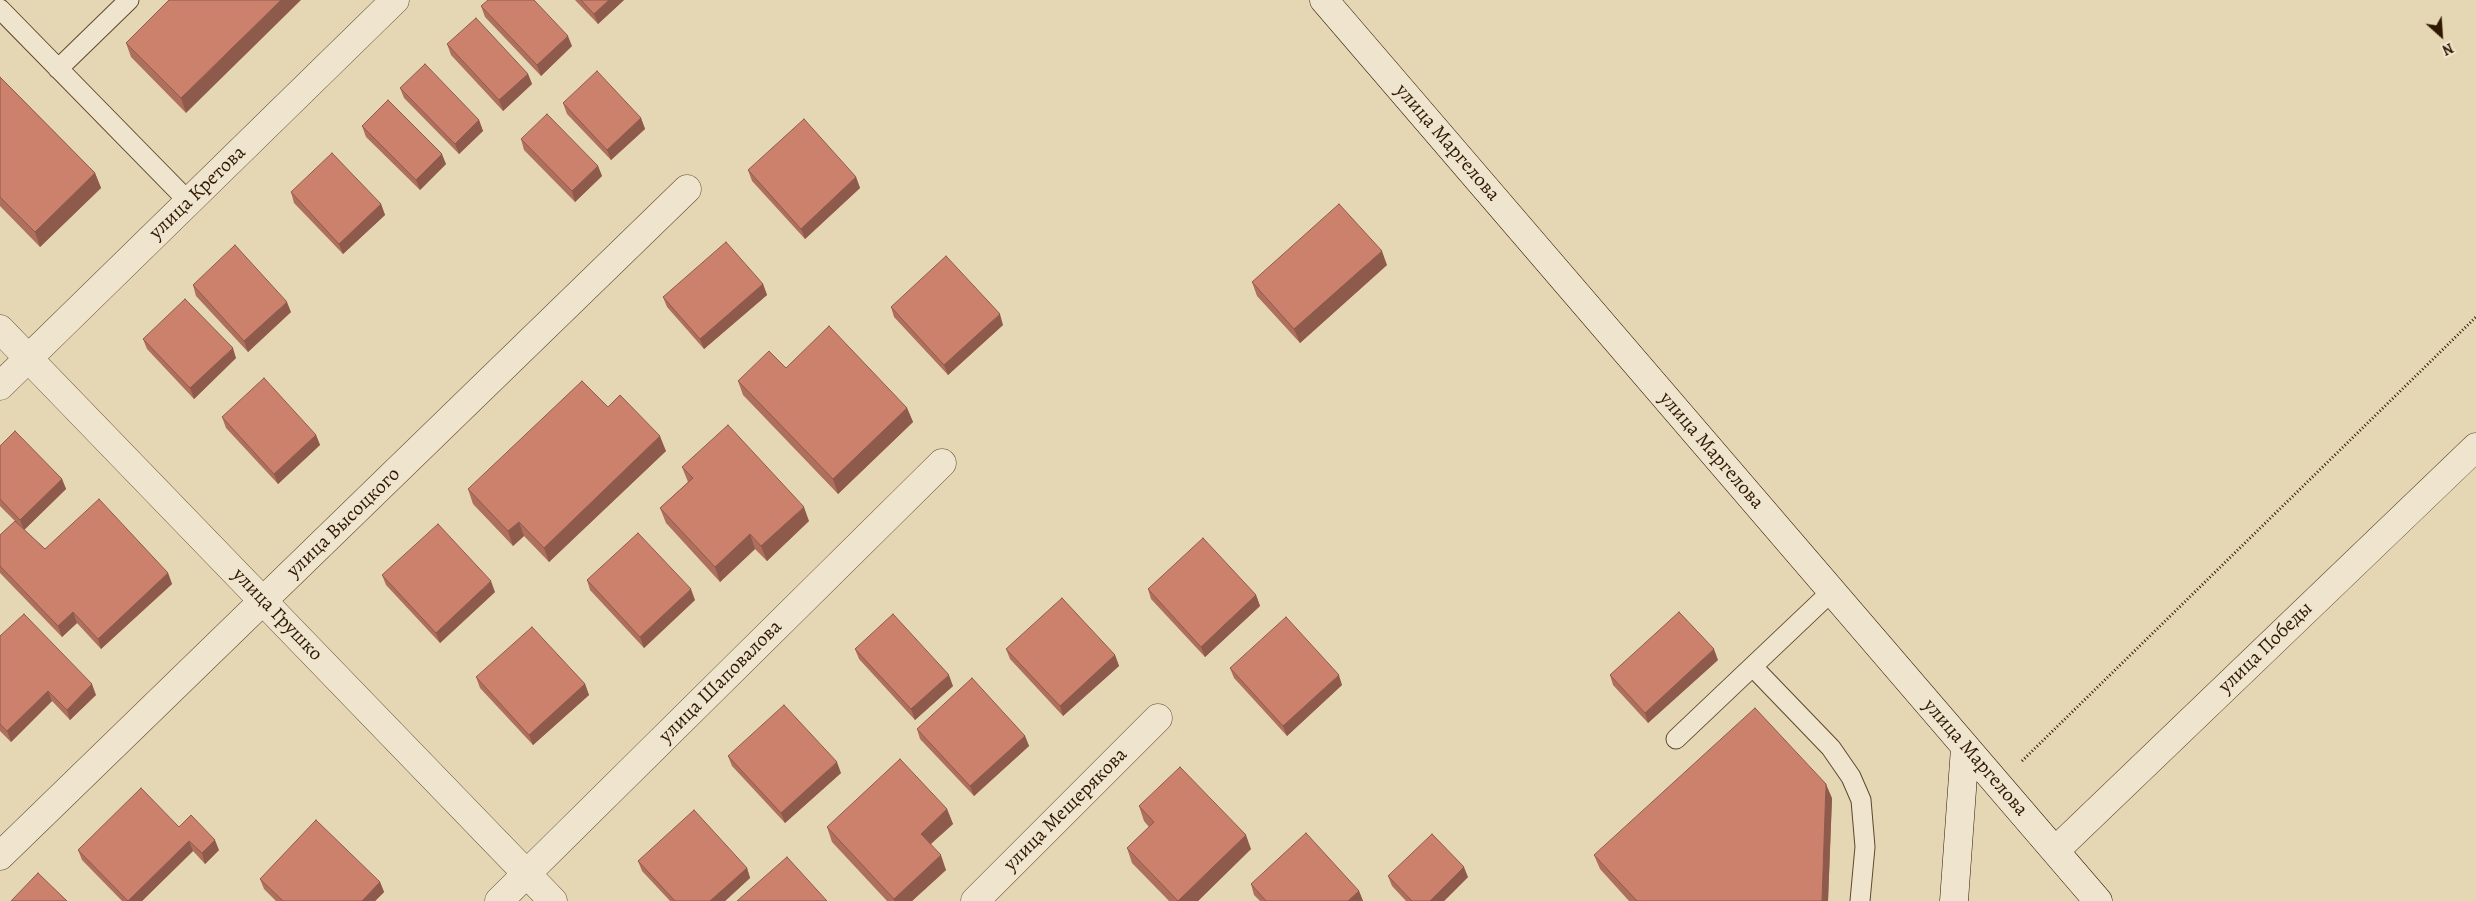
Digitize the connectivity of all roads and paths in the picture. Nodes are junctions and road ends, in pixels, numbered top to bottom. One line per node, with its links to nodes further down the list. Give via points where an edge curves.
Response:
1 (128, 0): 5 (lane)
2 (395, 0): 7 (street, улица Кретова)
3 (1324, 0): 14 (street, улица Маргелова)
4 (0, 9): 5 (lane)
5 (58, 69): 7 (lane)
6 (687, 189): 15 (street, улица Высоцкого)
7 (189, 202): 10 (street, улица Кретова)
8 (2476, 317): 20 (path)
9 (0, 329): 10 (street, улица Грушко)
10 (28, 358): 11 (street, улица Кретова); 15 (street, улица Грушко)
11 (0, 386)
12 (2476, 447): 21 (street, улица Победы)
13 (942, 463): 23 (street, улица Шаповалова)
14 (1831, 592): 16 (lane); 19 (street, улица Маргелова)
15 (264, 602): 22 (street, улица Высоцкого); 23 (street, улица Грушко)
16 (1753, 667): 18 (lane); 27 (lane, via 1831,748 1861,800 1864,847)
17 (1158, 718): 26 (street, улица Мещерякова)
18 (1676, 739)
19 (1965, 748): 20 (street, улица Маргелова); 28 (street)
20 (1998, 785): 21 (street, улица Маргелова)
21 (2056, 850): 29 (street, улица Маргелова)
22 (0, 856)
23 (527, 874): 24 (street, улица Шаповалова); 25 (street, улица Грушко)
24 (499, 901)
25 (553, 901)
26 (975, 901)
27 (1860, 901)
28 (1954, 901)
29 (2098, 901)

